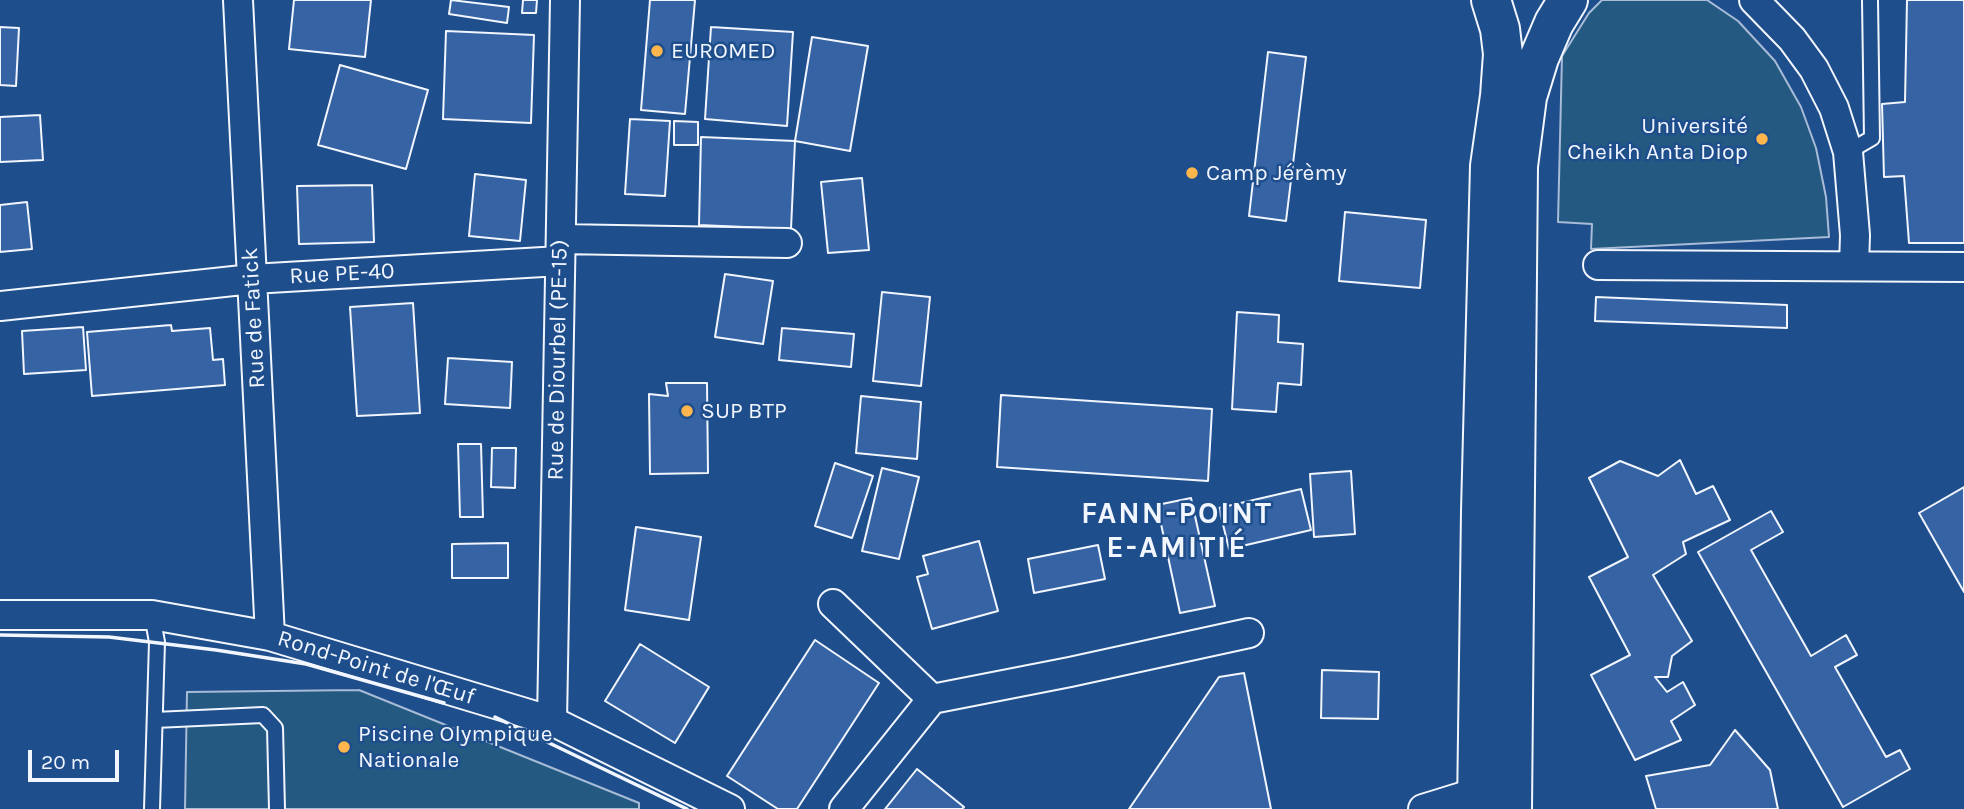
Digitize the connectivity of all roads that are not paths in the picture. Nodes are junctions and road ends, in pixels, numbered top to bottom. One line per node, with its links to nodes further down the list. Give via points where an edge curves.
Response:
1 (238, 0): 13 (street, Rue de Fatick)
2 (565, 0): 9 (street, Rue de Diourbel (PE-15))
3 (1491, 0): 23 (main road, via 1503,54 1490,166)
4 (1568, 0): 29 (main road, via 1549,34 1527,97 1518,166)
5 (1754, 0): 7 (street, via 1814,69 1834,107)
6 (1870, 0): 7 (lane, via 1872,138)
7 (1849, 152): 11 (street)
8 (787, 243): 9 (street, Rue PE-40)
9 (560, 250): 13 (street, Rue PE-40); 22 (street, Rue de Diourbel (PE-15))
10 (1598, 265): 11 (street)
11 (1854, 266): 12 (street)
12 (1964, 267)
13 (252, 279): 14 (street, Rue PE-40); 19 (street, Rue de Fatick)
14 (0, 306)
15 (833, 604): 20 (street)
16 (0, 615): 17 (street, Rond-Point de l'Œuf)
17 (152, 615): 19 (street, Rond-Point de l'Œuf); 21 (lane, via 157,642)
18 (1249, 633): 20 (street)
19 (270, 636): 22 (street, Rond-Point de l'Œuf)
20 (932, 699): 27 (street)
21 (155, 719): 25 (lane); 26 (lane, via 263,715 275,728)
22 (552, 721): 24 (street, Rond-Point de l'Œuf)
23 (1478, 801): 28 (street)
24 (719, 806)
25 (152, 809)
26 (277, 809)
27 (844, 809)
28 (1423, 809)
29 (1512, 809)

